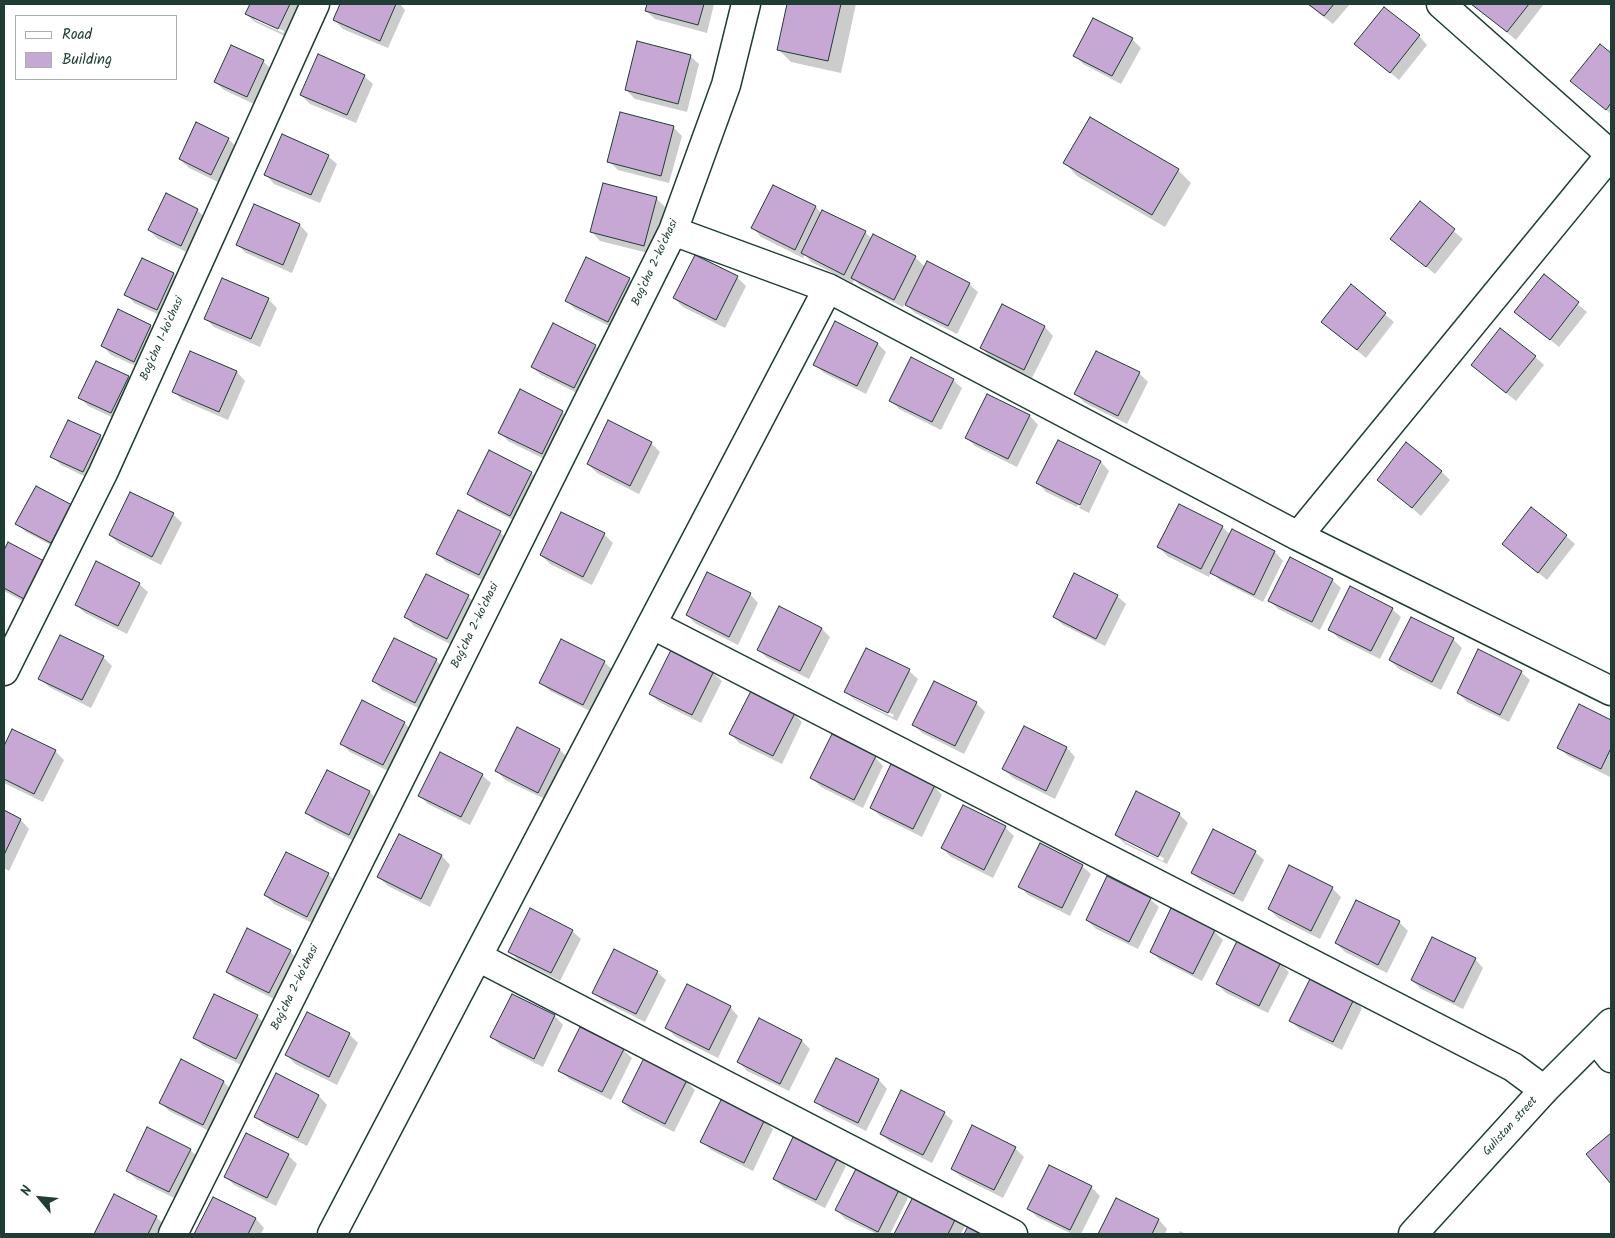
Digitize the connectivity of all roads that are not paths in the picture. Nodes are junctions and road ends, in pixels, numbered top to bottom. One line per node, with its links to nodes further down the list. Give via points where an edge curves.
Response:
1 (315, 4): 9 (street, Bog'cha 1-ko'chasi, via 102,473)
2 (746, 4): 5 (street, Bog'cha 2-ko'chasi, via 726,85)
3 (1441, 4): 4 (street)
4 (1611, 155): 7 (street)
5 (673, 231): 6 (street); 14 (street, Bog'cha 2-ko'chasi)
6 (828, 288): 7 (street); 8 (street)
7 (1298, 536): 10 (street)
8 (653, 625): 11 (street); 13 (street, via 1513,1067)
9 (4, 672)
10 (1611, 691)
11 (478, 957): 15 (street); 16 (street)
12 (1606, 1040): 13 (street, Gulistan street)
13 (1544, 1090): 17 (street, Gulistan street)
14 (173, 1234)
15 (332, 1234)
16 (1013, 1234)
17 (1413, 1234)

